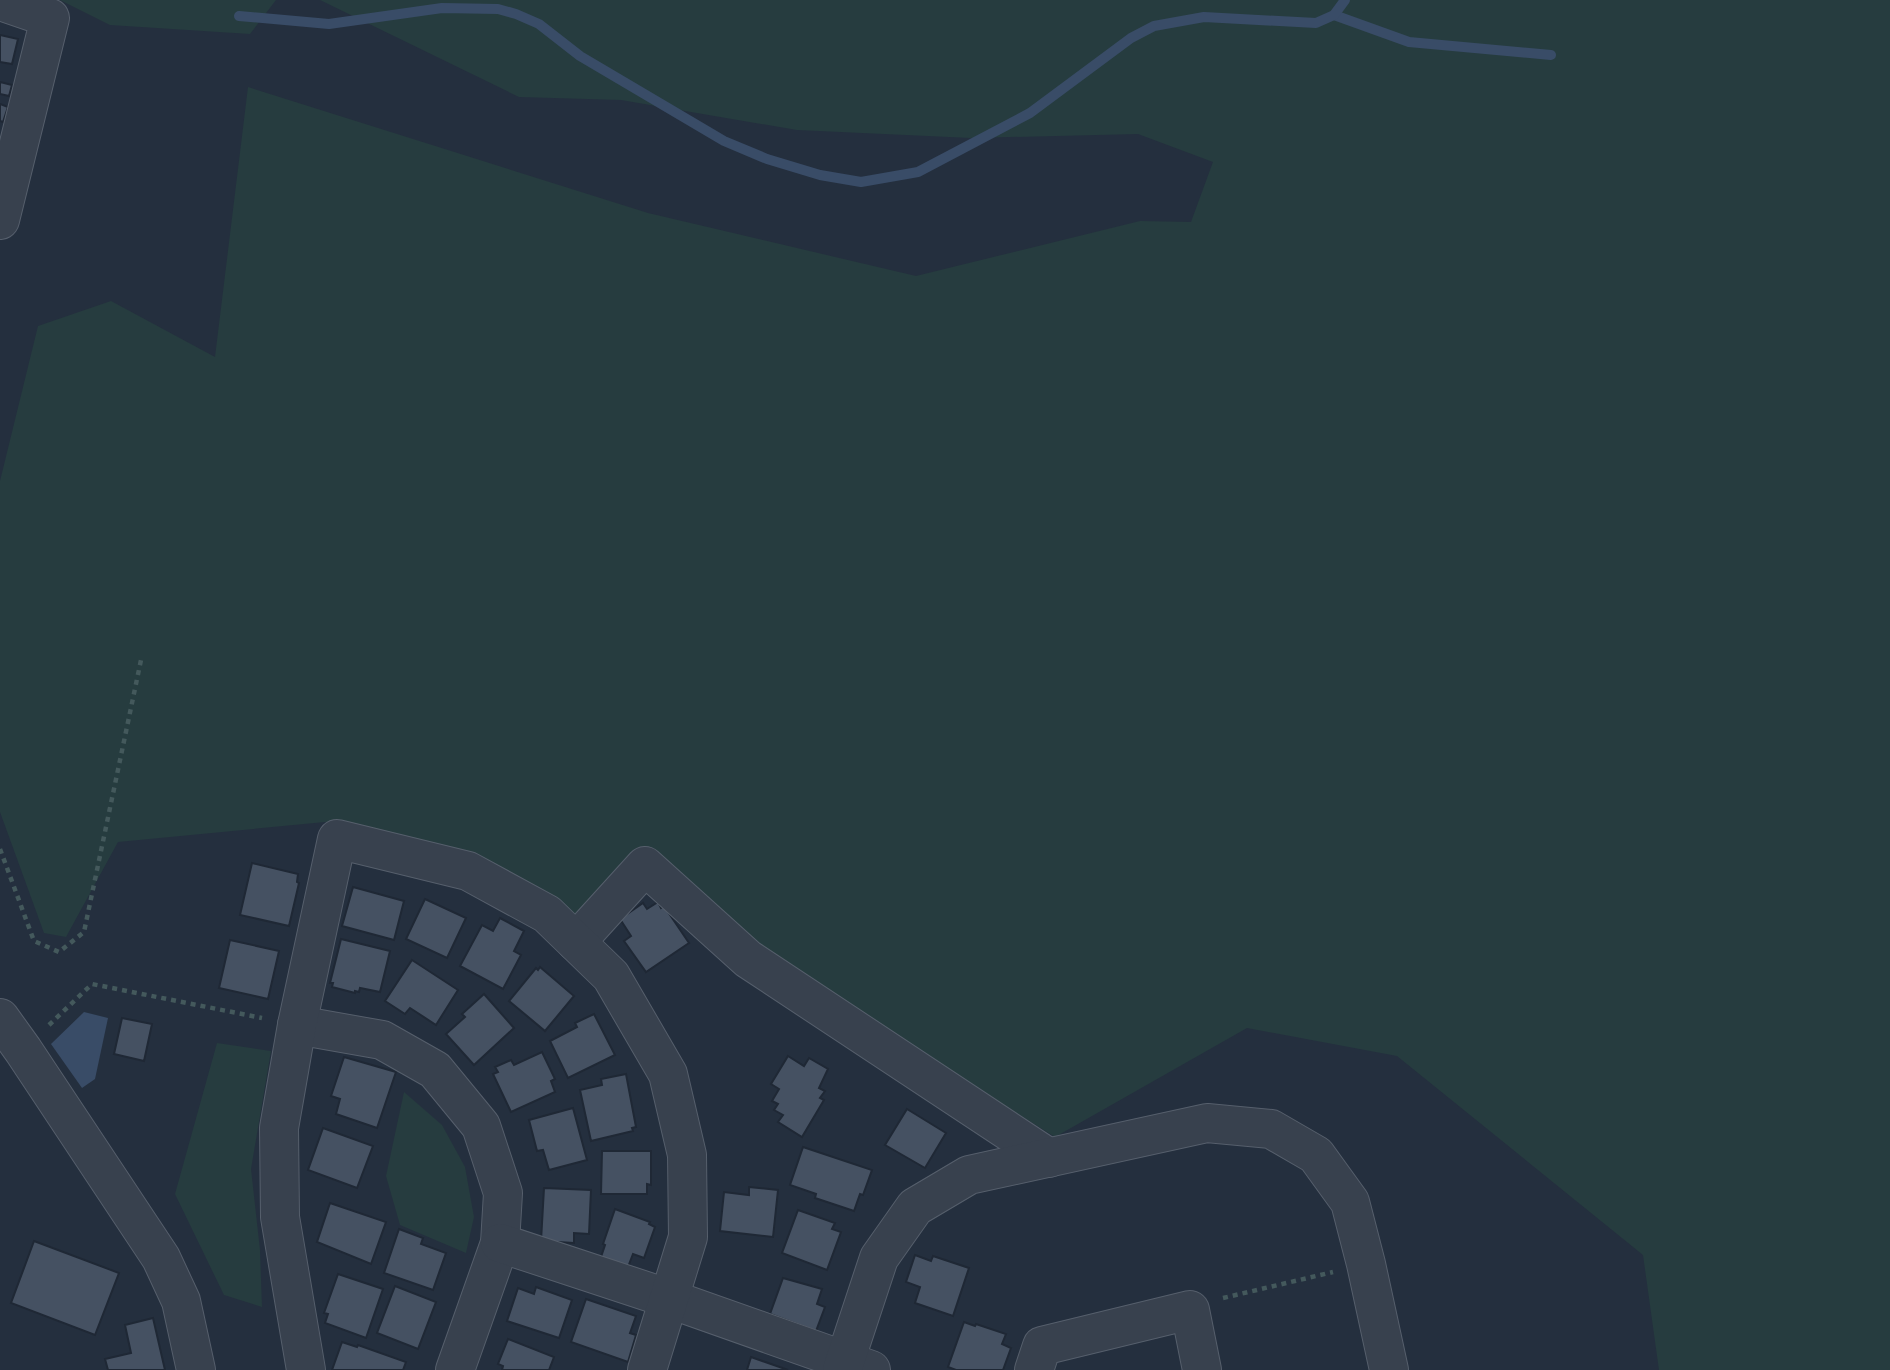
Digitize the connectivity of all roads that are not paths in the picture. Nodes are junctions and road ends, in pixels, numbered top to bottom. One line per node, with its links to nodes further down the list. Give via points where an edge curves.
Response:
1 (0, 1): 2 (street, via 50,18)
2 (1, 208)
3 (576, 942): 5 (street, via 547,914 468,871 337,839); 6 (street, via 645,866 748,959); 8 (street, via 611,976 668,1074 688,1169 688,1237)
4 (0, 1018): 10 (street, via 161,1258 181,1301)
5 (297, 1025): 7 (street, via 382,1040 435,1070 481,1126 503,1193); 11 (street, via 279,1128 280,1217)
6 (1049, 1158): 9 (street, via 969,1175 915,1207 880,1258); 16 (street, via 1207,1124 1271,1129 1316,1155 1350,1202)
7 (500, 1243): 8 (street); 12 (street)
8 (670, 1299): 9 (street); 13 (street)
9 (853, 1367)
10 (196, 1370)
11 (306, 1370)
12 (455, 1370)
13 (647, 1370)
14 (1034, 1370): 15 (street, via 1042,1346 1189,1310)
15 (1202, 1370)
16 (1389, 1370)

